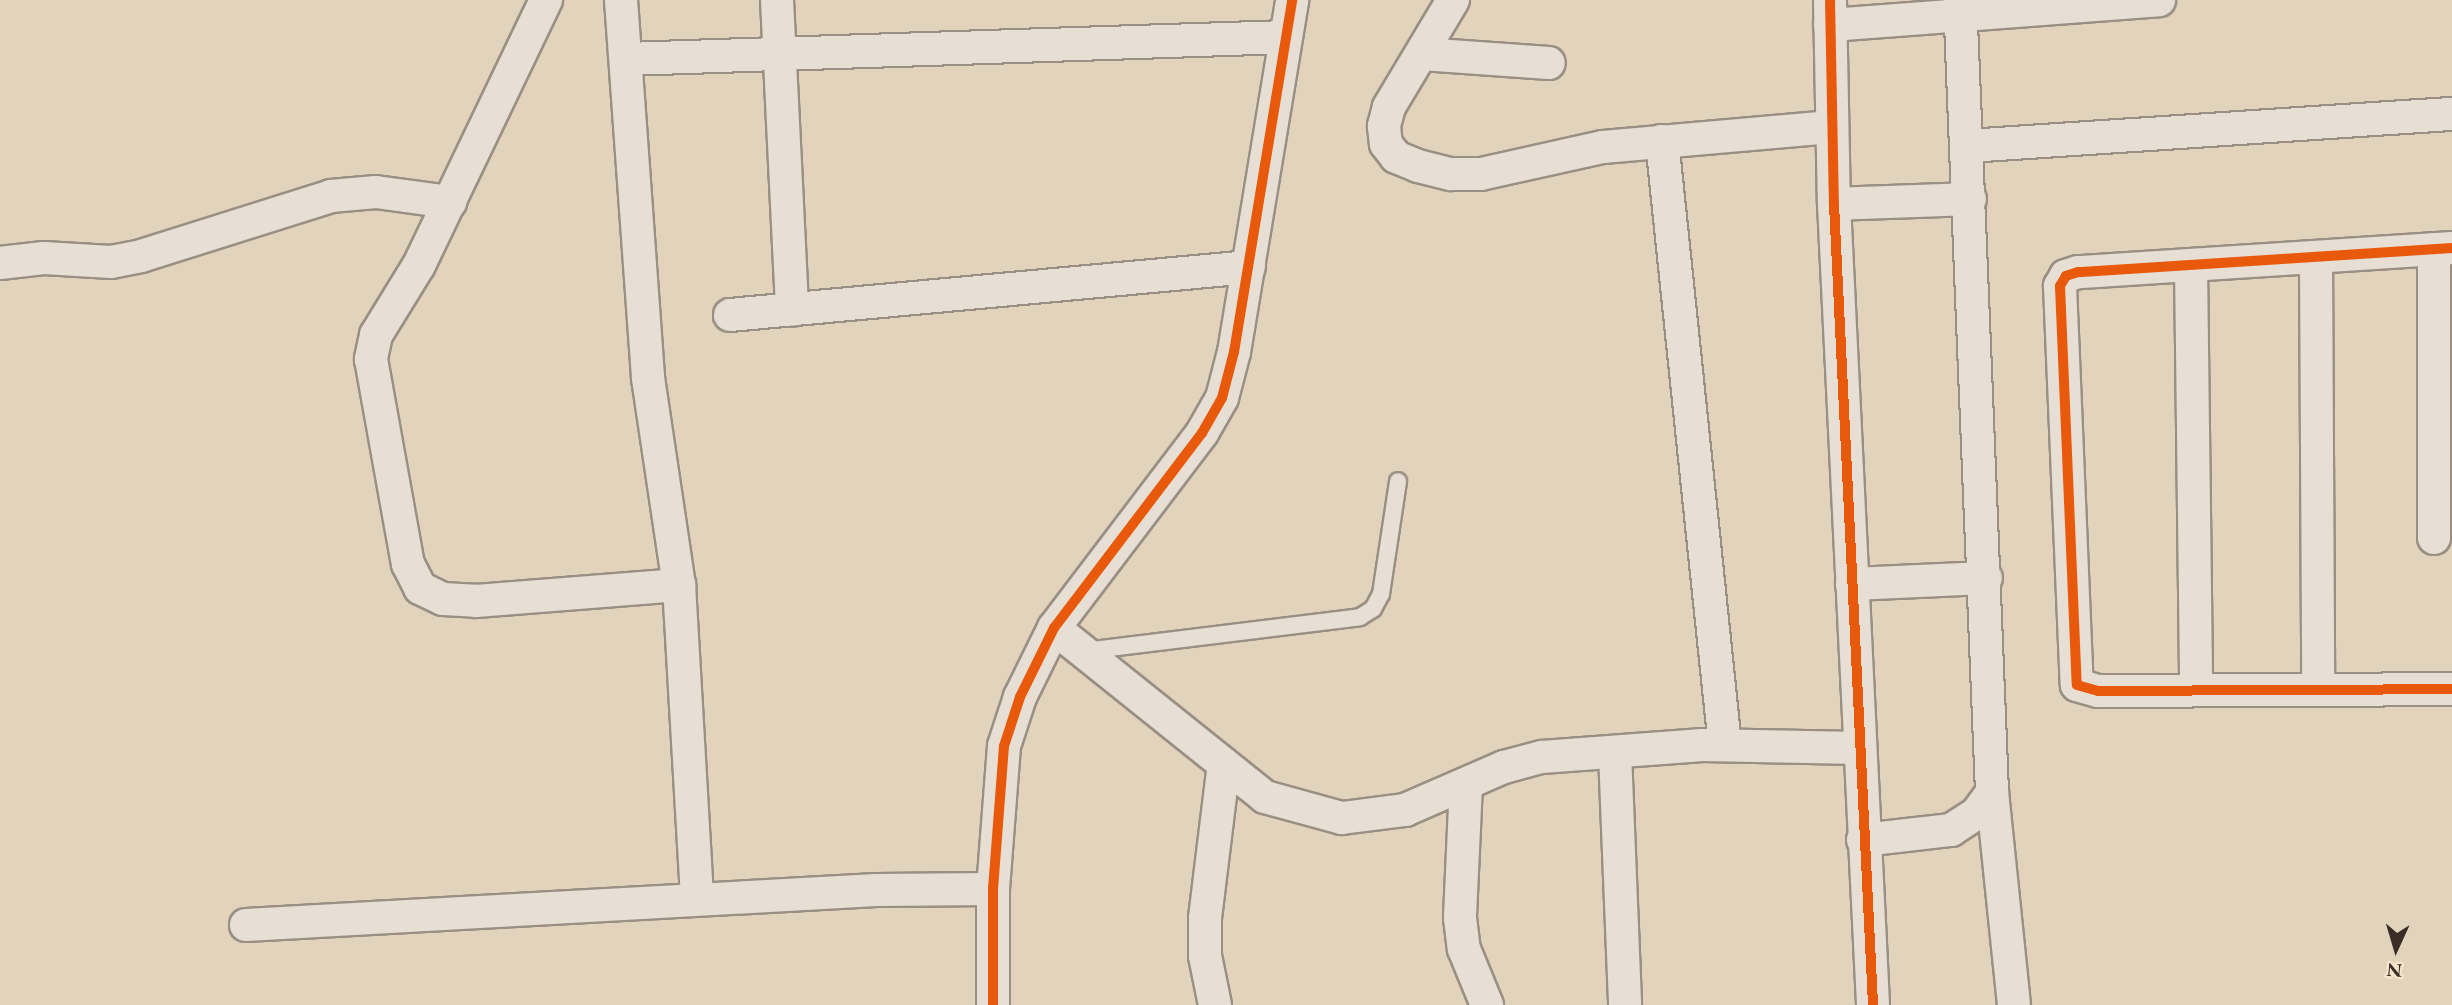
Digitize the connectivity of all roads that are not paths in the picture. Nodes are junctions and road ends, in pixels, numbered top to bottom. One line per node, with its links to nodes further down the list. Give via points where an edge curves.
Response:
1 (546, 0): 19 (street)
2 (621, 0): 12 (street)
3 (777, 0): 11 (street)
4 (1292, 0): 9 (street)
5 (1453, 0): 10 (street)
6 (2159, 0): 7 (street)
7 (1960, 6): 8 (street); 17 (street)
8 (1830, 13): 15 (street)
9 (1285, 37): 11 (street); 25 (street)
10 (1422, 54): 13 (street); 16 (street, via 1388,107 1384,126 1386,144 1396,157 1418,166 1451,174 1481,174 1603,147)
11 (778, 55): 12 (street); 26 (street)
12 (627, 59): 32 (street, via 648,378)
13 (1549, 63)
14 (2452, 114): 17 (street)
15 (1831, 127): 16 (street); 20 (street)
16 (1662, 141): 38 (street)
17 (1968, 146): 18 (street)
18 (1970, 199): 20 (street); 30 (street)
19 (450, 202): 23 (street, via 376,192 331,196 121,260 85,263 44,258); 32 (street, via 419,265 376,335 371,359 408,564 420,588 443,599 476,601)
20 (1834, 204): 31 (street)
21 (2443, 249): 22 (street); 29 (street)
22 (2316, 257): 24 (street); 37 (street)
23 (0, 263)
24 (2191, 265): 36 (street); 36 (street, via 2078,272 2066,276 2060,286 2077,685 2098,691)
25 (1249, 267): 26 (street); 33 (street, via 1222,398 1202,433)
26 (792, 310): 27 (street)
27 (730, 315)
28 (1398, 481): 34 (lane, via 1381,594 1374,608 1360,617)
29 (2434, 538)
30 (1986, 578): 31 (street); 43 (street)
31 (1852, 584): 39 (street)
32 (679, 585): 46 (street)
33 (1055, 628): 34 (street); 45 (street, via 1020,697 1004,746)
34 (1084, 652): 41 (street)
35 (2452, 689): 37 (street)
36 (2196, 690): 37 (street)
37 (2330, 690)
38 (1725, 744): 39 (street); 40 (street)
39 (1859, 748): 44 (street)
40 (1615, 753): 42 (street, via 1542,757); 51 (street)
41 (1224, 764): 42 (street, via 1265,797 1342,818 1405,810); 49 (street, via 1205,918 1205,956)
42 (1466, 784): 50 (street, via 1460,918 1464,949)
43 (1992, 792): 44 (street, via 1977,813 1951,830); 53 (street)
44 (1863, 840): 52 (street)
45 (993, 889): 46 (street); 48 (street)
46 (697, 898): 47 (street)
47 (246, 925)
48 (993, 1005)
49 (1215, 1005)
50 (1487, 1005)
51 (1625, 1005)
52 (1873, 1005)
53 (2014, 1005)

